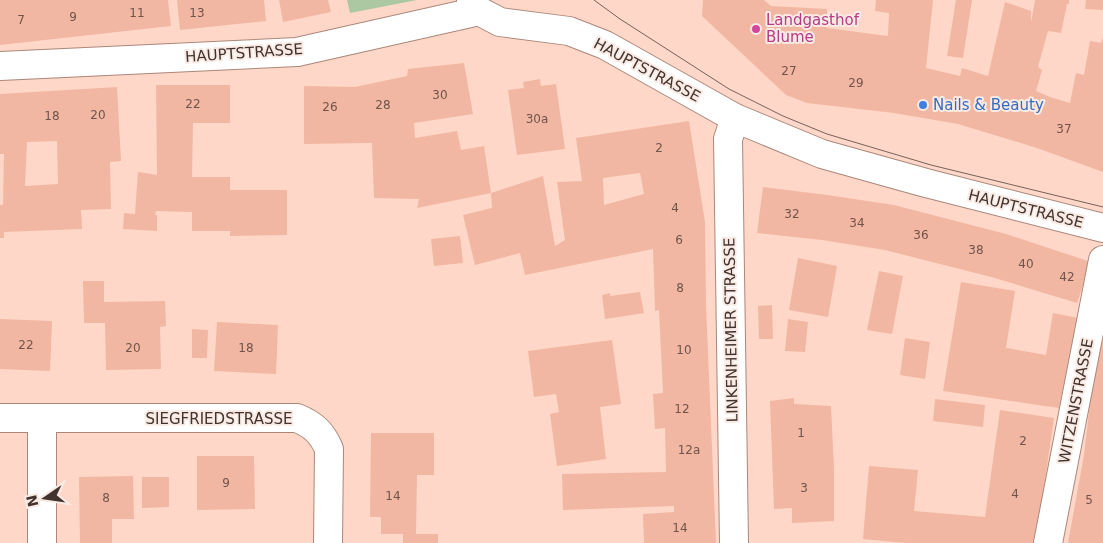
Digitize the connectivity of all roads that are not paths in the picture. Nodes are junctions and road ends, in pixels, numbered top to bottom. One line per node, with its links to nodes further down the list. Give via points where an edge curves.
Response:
1 (475, 6): 2 (street, HAUPTSTRASSE, via 297,52); 3 (street, HAUPTSTRASSE, via 500,22 569,31 605,45)
2 (0, 66)
3 (735, 118): 4 (street, HAUPTSTRASSE, via 822,154); 10 (street, LINKENHEIMER STRASSE, via 728,139)
4 (1103, 228)
5 (1103, 260): 12 (street, WITZENSTRASSE)
6 (0, 418): 7 (street, SIEGFRIEDSTRASSE)
7 (42, 418): 8 (street); 9 (street, SIEGFRIEDSTRASSE, via 297,418 311,424 323,436 328,449)
8 (42, 543)
9 (328, 543)
10 (734, 543): 11 (street)
11 (739, 543)
12 (1048, 543)

